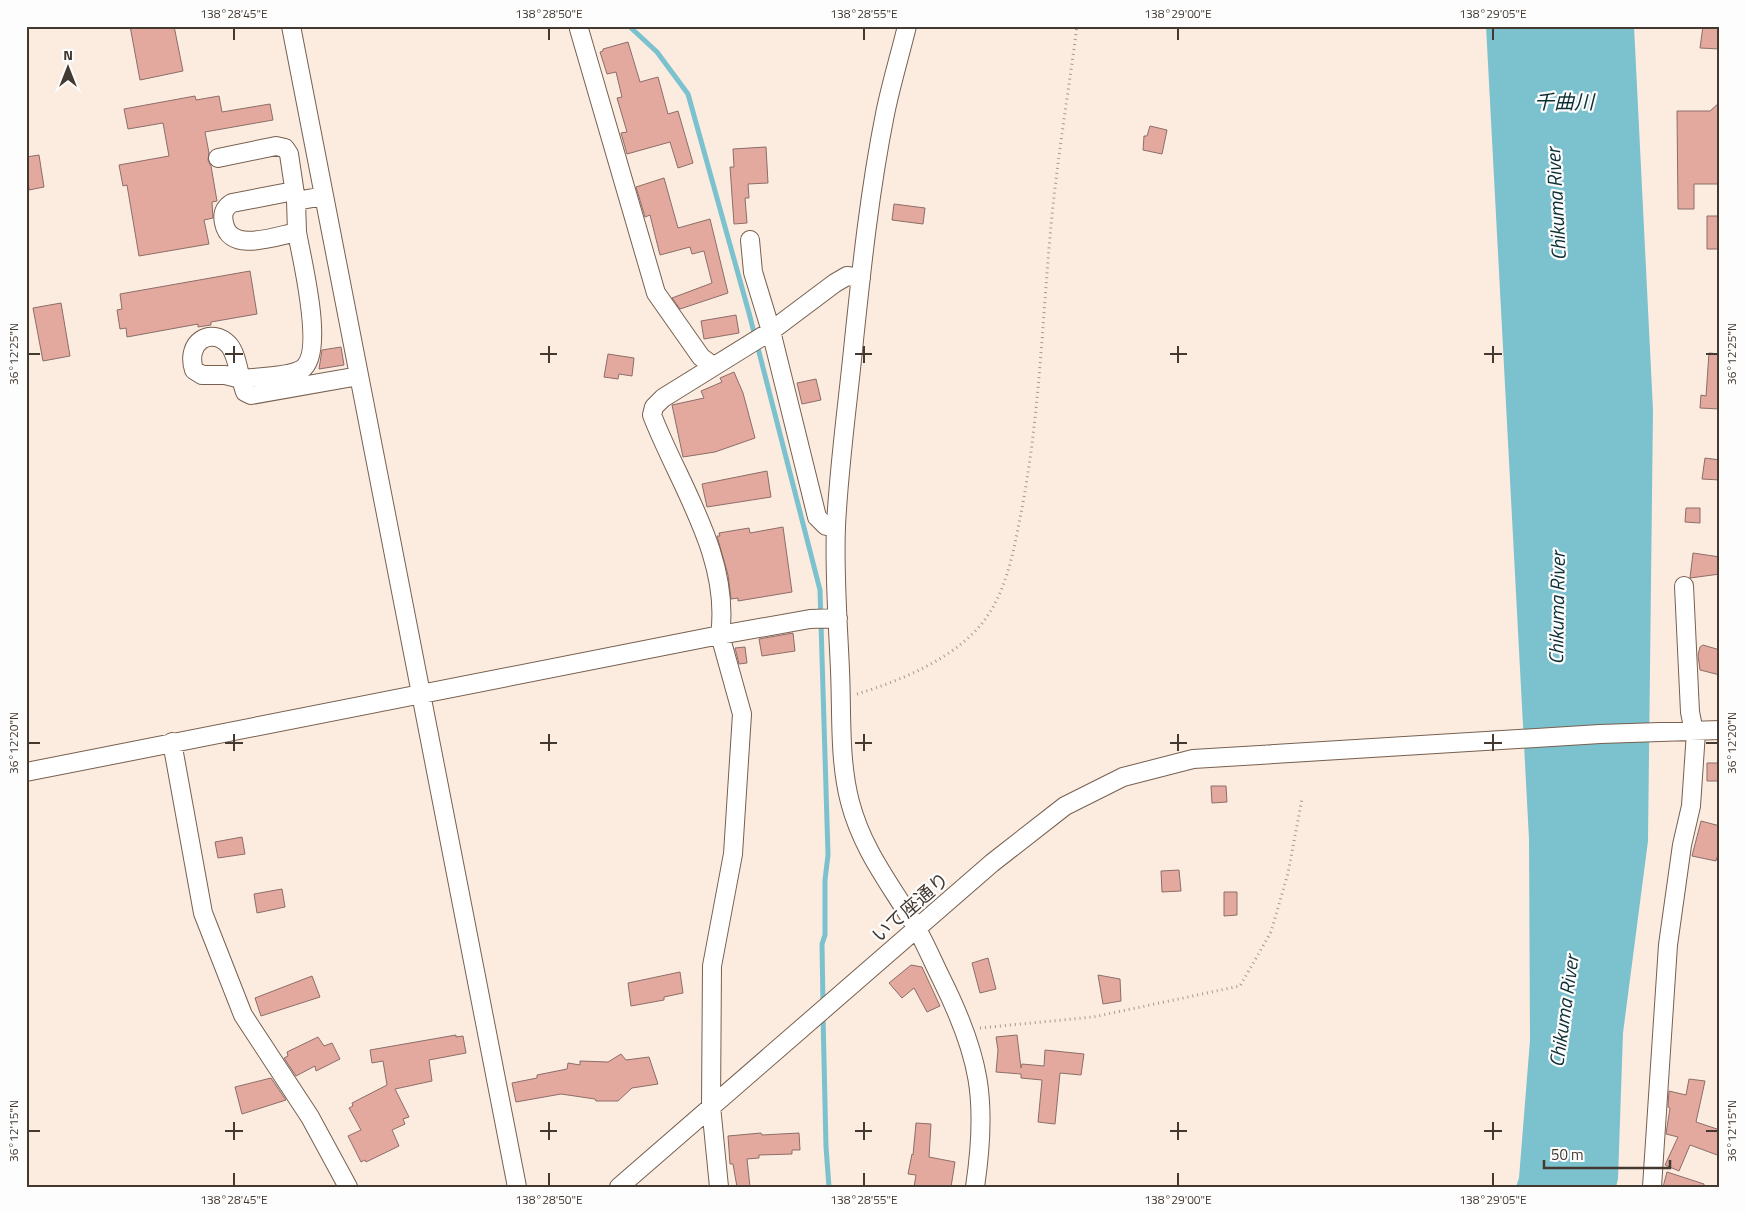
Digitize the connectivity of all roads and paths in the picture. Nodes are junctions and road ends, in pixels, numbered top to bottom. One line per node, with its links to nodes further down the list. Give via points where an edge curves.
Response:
1 (291, 26): 7 (street)
2 (907, 26): 10 (street, via 885,111)
3 (1077, 26): 19 (path, via 1050,235 1038,396 1016,536 1002,585 990,613 948,654 914,673)
4 (579, 29): 12 (street, via 656,293 701,357)
5 (218, 158): 6 (street, via 276,146 284,148 289,154)
6 (295, 196): 7 (street); 8 (street); 8 (street, via 232,203 225,208 223,216 227,233 241,240)
7 (324, 196): 13 (street)
8 (296, 232): 13 (street, via 313,330 310,359 301,370 242,379 245,392 260,396)
9 (750, 240): 11 (street)
10 (861, 278): 11 (street, via 847,276 835,283); 14 (street)
11 (761, 337): 12 (street); 14 (street, via 817,517 826,526)
12 (713, 366): 17 (street, via 663,398 654,407 652,415 711,547 722,623)
13 (359, 376): 18 (street)
14 (836, 526): 16 (street)
15 (1684, 586): 21 (street)
16 (825, 618): 17 (street); 19 (street)
17 (720, 636): 18 (street); 27 (street, via 742,714 733,854 712,966)
18 (421, 694): 22 (street); 29 (street)
19 (842, 698): 25 (street, via 844,761 849,800 857,825 873,860)
20 (1720, 730): 21 (street)
21 (1690, 732): 25 (street, いて座通り, via 1193,758 1156,767 1115,780 1065,806 992,863); 33 (street, via 1691,806 1668,944)
22 (172, 742): 23 (street); 28 (street, via 203,913 243,1015 310,1117)
23 (26, 772)
24 (1302, 798): 26 (path, via 1288,873 1271,932 1240,986 1093,1017)
25 (917, 929): 26 (street); 27 (street, いて座通り)
26 (965, 1030): 32 (street, via 973,1051 981,1102 981,1142)
27 (711, 1106): 30 (street, いて座通り); 31 (street)
28 (348, 1187)
29 (517, 1187)
30 (619, 1187)
31 (719, 1187)
32 (974, 1187)
33 (1652, 1187)

